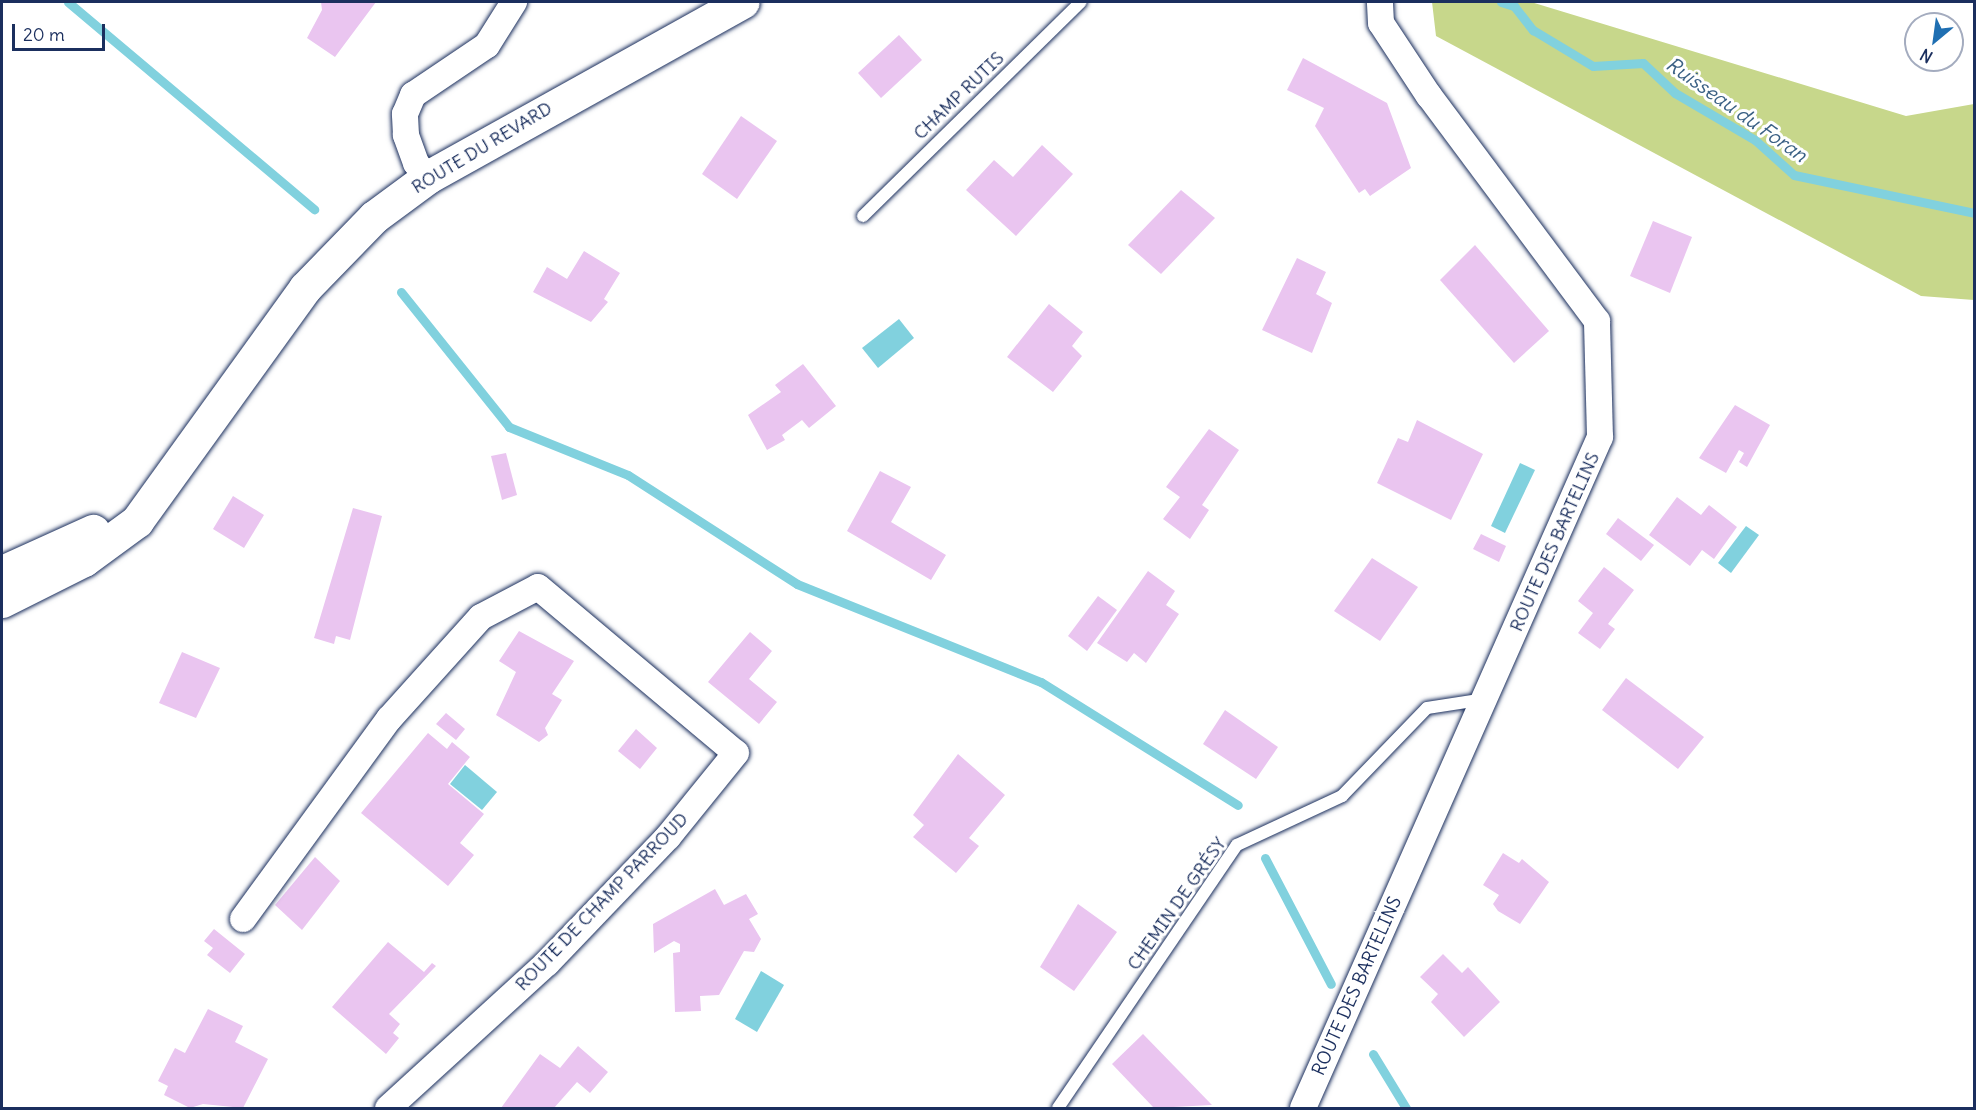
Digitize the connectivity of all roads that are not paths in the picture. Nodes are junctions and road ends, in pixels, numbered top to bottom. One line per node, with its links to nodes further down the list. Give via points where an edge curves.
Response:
1 (514, 2): 5 (street, via 487,45 413,95 405,114 406,135 416,163)
2 (743, 2): 5 (main road, ROUTE DU REVARD)
3 (1081, 2): 6 (lane, CHAMP RUTIS)
4 (1380, 2): 10 (street, ROUTE DES BARTELINS, via 1381,24 1429,96 1597,321 1600,437)
5 (428, 177): 7 (main road, ROUTE DU REVARD, via 374,218 305,288)
6 (862, 216)
7 (178, 462): 8 (main road, ROUTE DU REVARD, via 103,525); 9 (main road, ROUTE DU REVARD, via 137,521 113,541)
8 (2, 572)
9 (2, 601)
10 (1486, 699): 13 (lane, CHEMIN DE GRÉSY, via 1427,708 1342,796 1237,845); 14 (street, ROUTE DES BARTELINS)
11 (243, 919): 12 (street, ROUTE DE CHAMP PARROUD, via 388,719 481,616 538,587 736,753 668,837 547,963)
12 (388, 1108)
13 (1058, 1108)
14 (1303, 1108)

